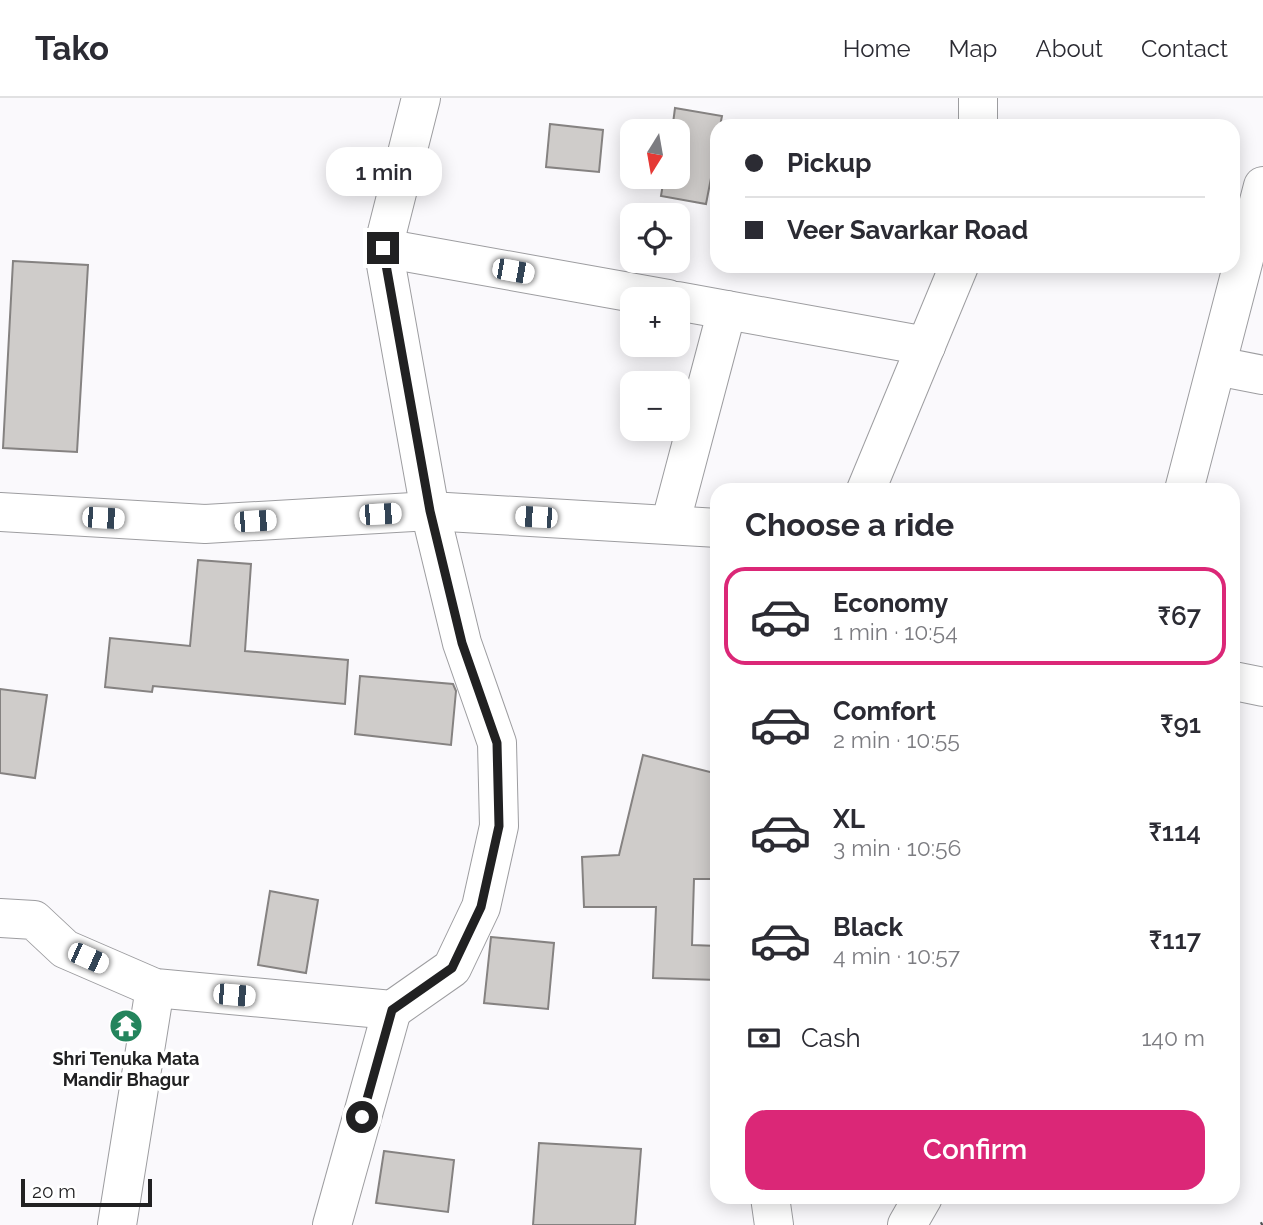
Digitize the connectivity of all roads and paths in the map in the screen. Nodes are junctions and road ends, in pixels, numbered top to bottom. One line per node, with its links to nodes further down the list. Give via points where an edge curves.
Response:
1 (421, 98): 6 (street)
2 (978, 98): 3 (street)
3 (978, 119)
4 (1263, 186): 5 (street)
5 (1255, 246): 12 (street)
6 (383, 248): 8 (street); 16 (street)
7 (956, 273): 11 (street)
8 (620, 290)
9 (690, 303): 10 (street)
10 (727, 310): 11 (street); 18 (street)
11 (926, 346): 14 (street)
12 (1217, 366): 13 (street); 15 (street)
13 (1263, 375)
14 (869, 483)
15 (1186, 483)
16 (430, 511): 17 (street, via 205,524); 18 (street); 24 (street, via 462,643 497,743 499,826 481,907 452,968)
17 (0, 513)
18 (670, 525): 19 (street)
19 (710, 528)
20 (1240, 682): 21 (street)
21 (1263, 687)
22 (0, 918): 23 (street, via 34,920 65,949)
23 (155, 988): 24 (street); 27 (street)
24 (392, 1010): 28 (street)
25 (770, 1204): 29 (street)
26 (919, 1204): 30 (street)
27 (117, 1225)
28 (332, 1225)
29 (774, 1225)
30 (907, 1225)

